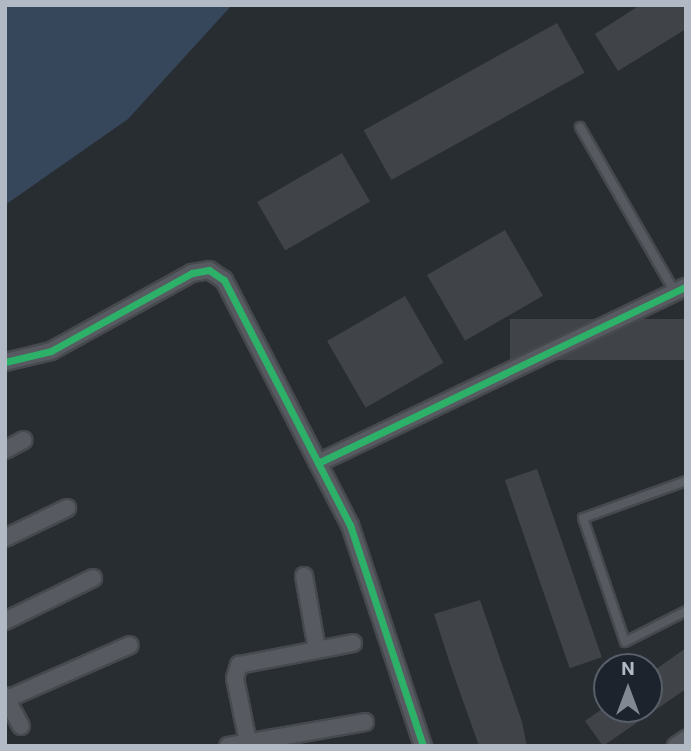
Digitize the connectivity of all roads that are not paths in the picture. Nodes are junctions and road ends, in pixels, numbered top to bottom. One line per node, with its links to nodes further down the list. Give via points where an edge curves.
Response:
1 (580, 127): 2 (lane)
2 (680, 290): 6 (street)
3 (5, 362): 6 (street, via 51,351 192,273 209,270 224,280)
4 (24, 440): 5 (street)
5 (5, 450)
6 (318, 463): 23 (street, via 350,525)
7 (686, 481): 12 (lane, via 583,518 625,642)
8 (67, 508): 9 (street)
9 (5, 537)
10 (304, 576): 16 (street)
11 (93, 578): 13 (street)
12 (686, 611)
13 (5, 621)
14 (353, 643): 16 (street)
15 (130, 645): 17 (street)
16 (317, 649): 21 (street, via 239,666 235,678)
17 (6, 698): 19 (street)
18 (365, 722): 21 (street)
19 (21, 726)
20 (686, 738): 24 (street)
21 (248, 742): 22 (street)
22 (228, 746)
23 (423, 746)
24 (676, 746)

